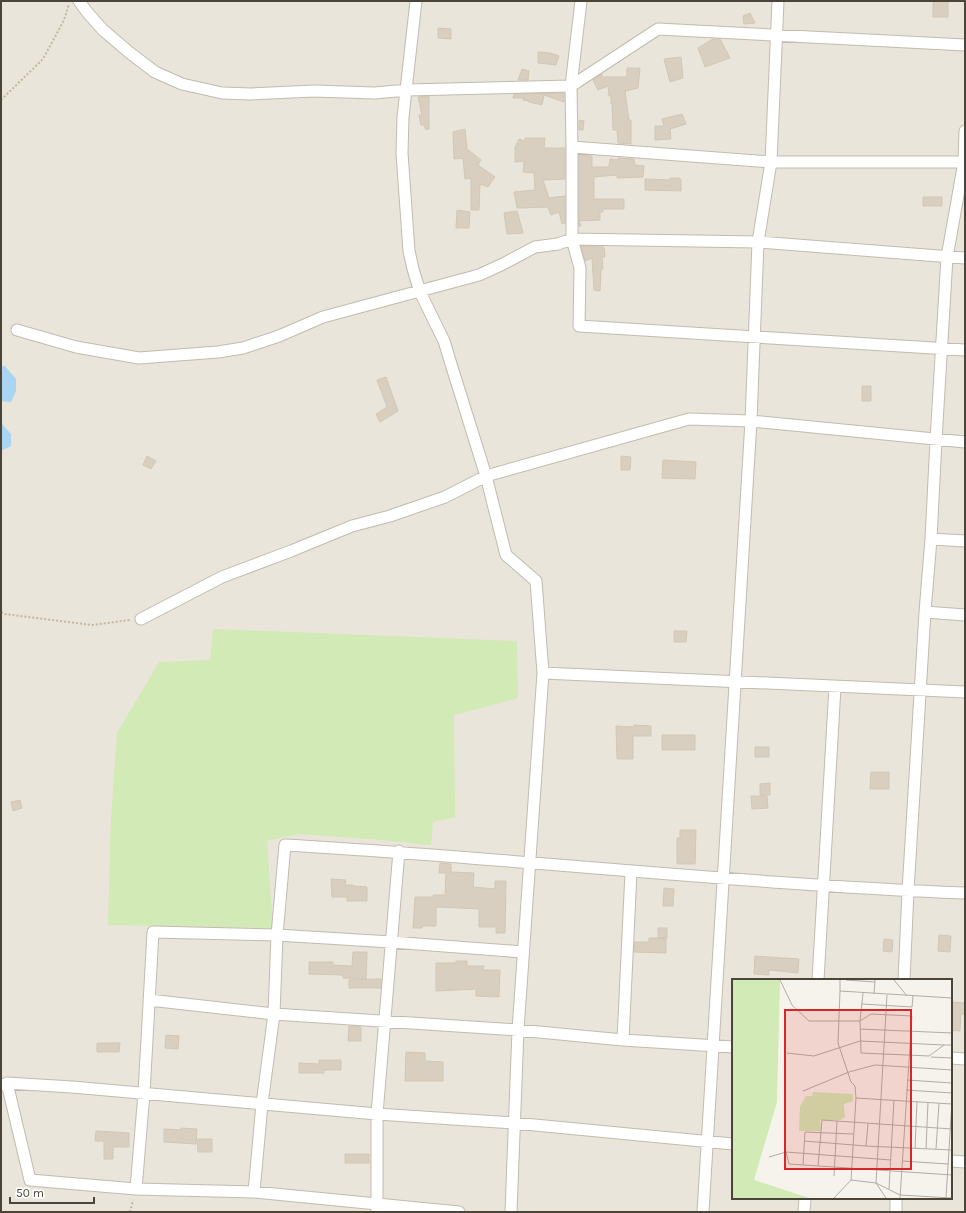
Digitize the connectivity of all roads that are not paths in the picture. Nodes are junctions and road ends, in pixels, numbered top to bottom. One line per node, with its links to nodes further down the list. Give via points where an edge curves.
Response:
1 (79, 1): 8 (street, via 103,30 130,53 156,72 182,84 235,94 314,91 375,93)
2 (416, 1): 8 (street)
3 (581, 1): 7 (street)
4 (778, 1): 5 (street)
5 (777, 35): 6 (street); 7 (street, via 658,29); 11 (street)
6 (965, 45)
7 (571, 86): 8 (street); 10 (street)
8 (407, 90): 17 (street, via 402,153 404,194 409,251)
9 (965, 131): 12 (street)
10 (572, 147): 11 (street); 13 (street)
11 (772, 162): 12 (street); 14 (street)
12 (964, 162): 15 (street)
13 (572, 239): 14 (street); 17 (street, via 535,247 479,275); 19 (street, via 580,268 579,326)
14 (758, 242): 15 (street); 19 (street)
15 (947, 257): 16 (street); 20 (street)
16 (965, 258)
17 (420, 292): 18 (street, via 374,302 323,318 243,348 211,353 139,358 76,347); 25 (street, via 444,341)
18 (17, 330)
19 (754, 338): 20 (street); 22 (street)
20 (941, 349): 21 (street); 23 (street)
21 (965, 350)
22 (751, 421): 23 (street); 25 (street, via 689,419); 32 (street)
23 (936, 440): 24 (street); 26 (street)
24 (965, 442)
25 (486, 476): 30 (street, via 445,497 352,526 222,577); 31 (street, via 506,555 536,581)
26 (931, 539): 27 (street); 28 (street)
27 (965, 541)
28 (925, 612): 29 (street); 34 (street)
29 (965, 615)
30 (141, 619)
31 (543, 673): 32 (street); 37 (street)
32 (735, 682): 33 (street); 39 (street)
33 (835, 687): 34 (street); 40 (street)
34 (921, 691): 35 (street); 41 (street)
35 (965, 692)
36 (399, 851): 37 (street); 43 (street, via 285,845); 44 (street)
37 (530, 862): 38 (street); 45 (street)
38 (631, 872): 39 (street); 52 (street)
39 (723, 878): 40 (street); 53 (street)
40 (823, 885): 41 (street); 46 (street)
41 (908, 891): 42 (street); 47 (street)
42 (965, 894)
43 (277, 936): 44 (street); 48 (street, via 153,932); 49 (street)
44 (391, 942): 45 (street); 50 (street)
45 (524, 952): 51 (street)
46 (818, 979)
47 (904, 979)
48 (149, 1000): 49 (street); 58 (street)
49 (274, 1014): 50 (street); 59 (street)
50 (386, 1021): 51 (street); 60 (street)
51 (518, 1030): 52 (street); 61 (street)
52 (622, 1040): 53 (street)
53 (713, 1045): 54 (street); 62 (street)
54 (732, 1046)
55 (952, 1058): 56 (street)
56 (965, 1059)
57 (4, 1084): 58 (street); 66 (street, via 30,1180)
58 (144, 1093): 59 (street); 66 (street)
59 (262, 1104): 60 (street); 67 (street)
60 (377, 1114): 61 (street); 70 (street)
61 (514, 1123): 62 (street); 72 (street)
62 (707, 1142): 63 (street); 73 (street)
63 (732, 1144)
64 (952, 1161): 65 (street)
65 (965, 1162)
66 (136, 1189): 67 (street)
67 (254, 1192): 70 (street)
68 (804, 1199): 74 (street)
69 (896, 1199): 75 (street)
70 (377, 1208): 71 (street)
71 (459, 1212)
72 (511, 1212)
73 (703, 1212)
74 (804, 1212)
75 (896, 1212)

